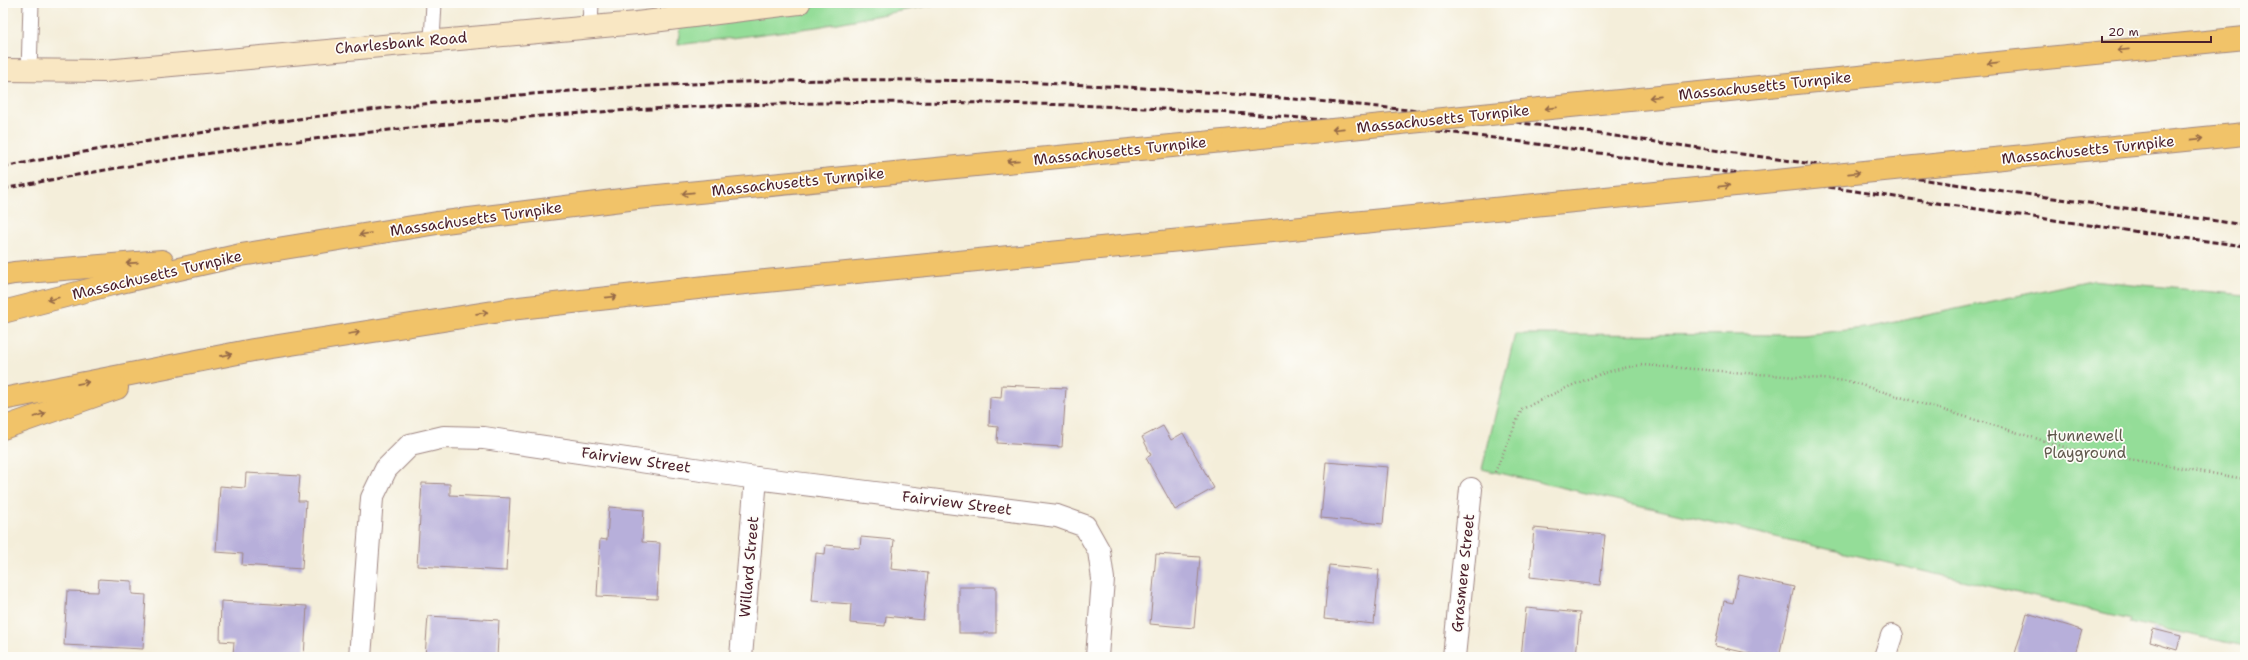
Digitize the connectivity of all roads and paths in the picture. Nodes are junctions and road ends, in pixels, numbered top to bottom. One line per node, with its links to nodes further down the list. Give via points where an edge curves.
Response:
1 (31, 3): 9 (lane)
2 (434, 3): 7 (lane)
3 (591, 3): 5 (lane)
4 (799, 3): 5 (street, Charlesbank Road)
5 (590, 27): 7 (street, Charlesbank Road)
6 (2245, 38): 11 (highway, Massachusetts Turnpike, one-way to 11, bridge, via 571,206 380,232)
7 (432, 40): 9 (street, Charlesbank Road, via 105,71)
8 (3, 70): 9 (street, Charlesbank Road)
9 (30, 72)
10 (2245, 134): 14 (highway, Massachusetts Turnpike, one-way to 10, bridge, via 404,325 583,300)
11 (241, 255): 12 (highway, one-way to 12, via 14,272); 13 (highway, Massachusetts Turnpike, one-way to 13)
12 (3, 275)
13 (3, 312)
14 (187, 363): 15 (highway, Massachusetts Turnpike, one-way to 14); 16 (highway, one-way to 14)
15 (3, 399)
16 (3, 428)
17 (1495, 472): 19 (path, via 1522,409 1564,389 1618,369 1643,365 1848,381 2071,449)
18 (756, 478): 22 (street, Fairview Street, via 484,438 444,437 410,445 386,469 372,498); 23 (street, Willard Street); 24 (street, Fairview Street, via 1057,516 1085,526 1099,551 1103,579)
19 (2245, 479)
20 (1471, 489): 25 (street, Grasmere Street)
21 (1892, 636): 26 (street)
22 (360, 657)
23 (741, 657)
24 (1097, 657)
25 (1454, 657)
26 (1886, 657)

